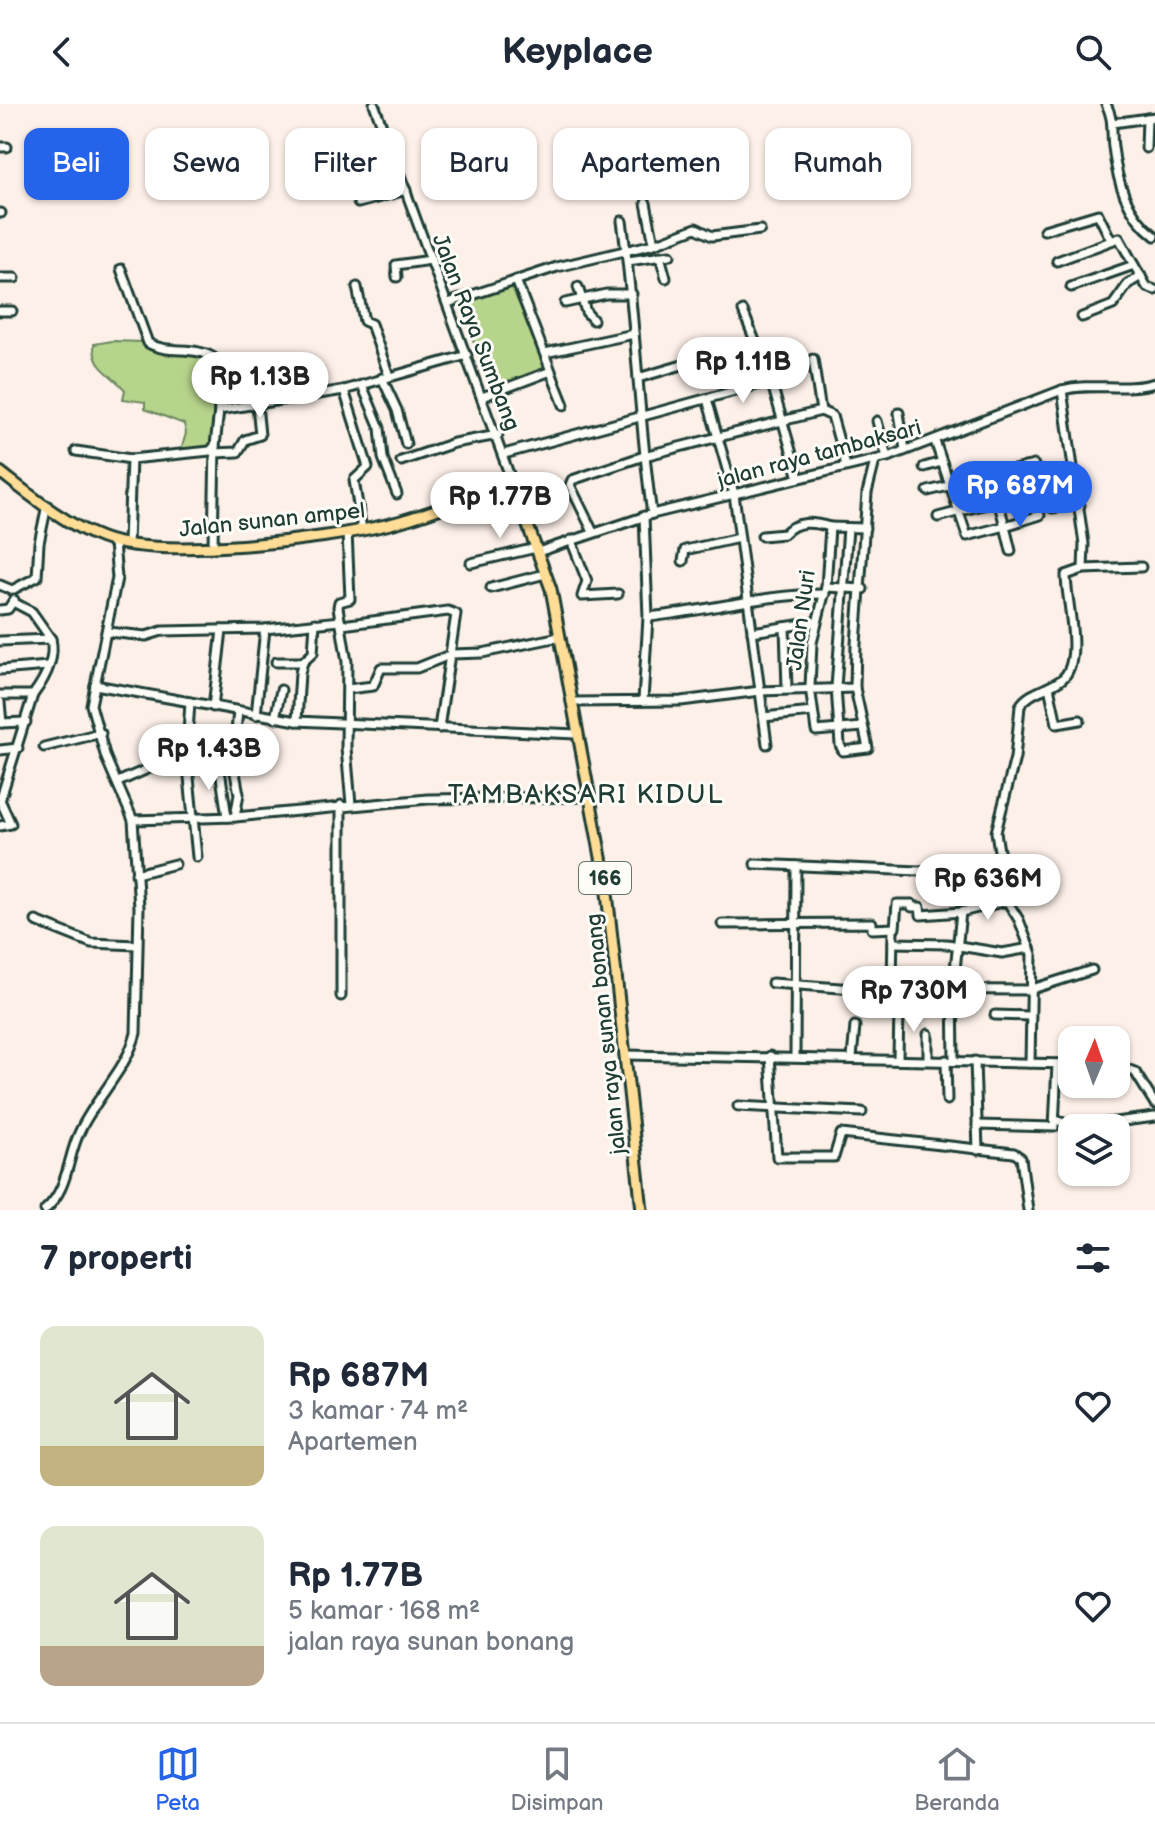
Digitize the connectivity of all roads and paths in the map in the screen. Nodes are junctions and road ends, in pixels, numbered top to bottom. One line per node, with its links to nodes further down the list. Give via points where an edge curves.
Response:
1 (374, 104): 6 (street, Jalan Raya Sumbang)
2 (1106, 104): 4 (street)
3 (1151, 118): 4 (street); 5 (street)
4 (1113, 123): 12 (street, via 1112,145 1128,208)
5 (1146, 148)
6 (406, 190): 7 (street); 18 (street, Jalan Raya Sumbang)
7 (358, 203)
8 (646, 203): 14 (street)
9 (622, 221): 15 (street)
10 (760, 230): 14 (street, via 712,236 698,228)
11 (1044, 230): 13 (street, via 1098,214)
12 (1155, 236)
13 (1111, 240): 20 (street); 21 (street, via 1121,239)
14 (654, 244): 15 (street)
15 (626, 251): 19 (street); 28 (street)
16 (670, 255): 17 (street)
17 (660, 256): 19 (street); 27 (street)
18 (431, 260): 24 (street, via 396,265); 35 (street, Jalan Raya Sumbang)
19 (628, 261): 33 (street)
20 (1057, 261)
21 (1134, 265): 23 (street); 31 (street)
22 (121, 269): 59 (street, via 148,343 214,358)
23 (1141, 276): 32 (street); 40 (street, via 1113,305)
24 (397, 277)
25 (0, 278): 26 (street)
26 (15, 278)
27 (666, 278)
28 (516, 280): 35 (street); 43 (street)
29 (357, 287): 48 (street)
30 (578, 287): 34 (street)
31 (1071, 287)
32 (1155, 290)
33 (632, 294): 34 (street); 42 (street)
34 (582, 299): 36 (street); 41 (street)
35 (448, 303): 44 (street, Jalan Raya Sumbang)
36 (565, 303)
37 (0, 311): 38 (street)
38 (12, 311)
39 (743, 311): 50 (street)
40 (1082, 317)
41 (593, 320)
42 (634, 334): 43 (street); 49 (street)
43 (545, 353): 47 (street)
44 (467, 355): 48 (street); 55 (street, Jalan Raya Sumbang)
45 (813, 359): 60 (street)
46 (689, 363): 49 (street)
47 (551, 372): 55 (street); 58 (street)
48 (386, 377): 52 (street); 68 (street)
49 (638, 378): 62 (street)
50 (771, 381): 56 (street); 63 (street)
51 (1155, 383): 54 (street, jalan raya tambaksari, via 1131,389)
52 (362, 385): 53 (street); 87 (street)
53 (344, 390): 57 (street); 101 (street, via 368,467 354,480)
54 (1062, 390): 67 (street, jalan raya tambaksari); 91 (street)
55 (482, 397): 65 (street, Jalan Raya Sumbang)
56 (707, 399): 62 (street); 66 (street)
57 (257, 405): 59 (street); 69 (street, via 261,434 245,440 238,452)
58 (564, 405)
59 (219, 410): 69 (street)
60 (821, 411): 63 (street); 79 (street, via 832,416)
61 (899, 413): 70 (street)
62 (641, 416): 72 (street); 73 (street)
63 (783, 420): 66 (street); 83 (street)
64 (877, 421): 74 (street)
65 (498, 435): 72 (street, Jalan Raya Sumbang); 76 (street)
66 (718, 436): 73 (street); 88 (street)
67 (935, 441): 70 (street, jalan raya tambaksari); 78 (street)
68 (406, 444)
69 (215, 450): 75 (street); 109 (street)
70 (905, 450): 74 (street, jalan raya tambaksari)
71 (76, 451): 75 (street)
72 (504, 454): 84 (street, Jalan Raya Sumbang)
73 (644, 456): 94 (street); 103 (street, via 571,481)
74 (887, 457): 77 (street, jalan raya tambaksari)
75 (131, 459): 108 (street)
76 (401, 461)
77 (875, 461): 79 (street, jalan raya tambaksari); 100 (street)
78 (942, 462): 80 (street); 85 (street)
79 (846, 466): 83 (street, jalan raya tambaksari)
80 (924, 467)
81 (0, 472): 90 (main road, Jalan sunan ampel)
82 (991, 476): 85 (street); 89 (street); 89 (street, via 1029,466 1032,492)
83 (799, 478): 88 (street, jalan raya tambaksari)
84 (512, 482): 101 (main road, Jalan sunan ampel); 110 (main road, jalan raya sunan bonang / 166)
85 (949, 486): 86 (street); 93 (street)
86 (928, 491)
87 (397, 494)
88 (734, 494): 94 (street, jalan raya tambaksari); 105 (street)
89 (997, 501): 93 (street); 97 (street)
90 (45, 504): 107 (main road, Jalan sunan ampel); 121 (street, via 37,577)
91 (1080, 505): 92 (street); 115 (street)
92 (1052, 508)
93 (957, 512): 96 (street); 97 (street, via 967,536)
94 (648, 515): 103 (street, jalan raya tambaksari); 127 (street)
95 (1040, 515): 97 (street)
96 (938, 517)
97 (1005, 526): 111 (street)
98 (830, 527): 99 (street); 104 (street, via 803,523 784,534); 122 (street, Jalan Nuri)
99 (848, 528): 100 (street); 119 (street)
100 (865, 528): 120 (street)
101 (362, 530): 102 (main road, Jalan sunan ampel)
102 (347, 532): 109 (main road, Jalan sunan ampel); 130 (street, via 350,599 338,603)
103 (593, 532): 106 (street, jalan raya tambaksari)
104 (762, 536)
105 (739, 538): 112 (street, via 685,550); 124 (street)
106 (571, 540): 110 (street, jalan raya tambaksari); 123 (street, via 587,581 582,596)
107 (114, 543): 108 (main road, Jalan sunan ampel); 134 (street, via 117,578)
108 (128, 544): 109 (main road, Jalan sunan ampel)
109 (213, 546)
110 (537, 550): 113 (street, jalan raya tambaksari); 116 (main road, jalan raya sunan bonang / 166)
111 (1011, 551)
112 (683, 561)
113 (471, 563)
114 (1141, 567): 115 (street)
115 (1083, 569): 147 (street, via 1066,575 1070,671)
116 (545, 574): 118 (street); 136 (main road, jalan raya sunan bonang / 166)
117 (0, 585): 121 (street)
118 (491, 588)
119 (843, 588): 120 (street); 122 (street); 146 (street)
120 (863, 589): 148 (street)
121 (12, 590): 125 (street)
122 (826, 590): 124 (street); 128 (street, Jalan Nuri)
123 (618, 594)
124 (747, 599): 127 (street); 135 (street)
125 (13, 602): 126 (street); 137 (street, via 32,612)
126 (0, 610)
127 (648, 617): 155 (street)
128 (816, 622): 131 (street); 145 (street, Jalan Nuri)
129 (315, 623): 130 (street); 132 (street); 141 (street, via 313,653)
130 (341, 623): 139 (street, via 451,611 458,618); 149 (street)
131 (785, 627): 135 (street); 150 (street)
132 (265, 629): 133 (street); 162 (street)
133 (222, 630): 134 (street, via 146,636); 159 (street)
134 (108, 632): 144 (street)
135 (752, 632): 152 (street)
136 (559, 637): 139 (street); 158 (main road, jalan raya sunan bonang / 166)
137 (51, 639): 138 (street); 142 (street)
138 (0, 641)
139 (449, 655): 149 (street, via 417,668 381,668 373,686); 171 (street)
140 (276, 662): 141 (street)
141 (303, 662): 166 (street)
142 (48, 666): 143 (street); 154 (street)
143 (0, 670)
144 (95, 685): 157 (street); 173 (street, via 91,705)
145 (810, 687): 146 (street); 150 (street); 161 (street, Jalan Nuri)
146 (836, 687): 148 (street); 172 (street)
147 (1049, 687): 165 (street, via 1057,724); 196 (street, via 1020,706 1015,758 996,826)
148 (855, 688): 170 (street)
149 (348, 689): 169 (street)
150 (787, 689): 152 (street)
151 (281, 690): 164 (street)
152 (760, 691): 155 (street); 163 (street)
153 (0, 695): 154 (street)
154 (33, 695): 167 (street)
155 (643, 701): 158 (street)
156 (0, 702): 168 (street)
157 (190, 702): 159 (street); 180 (street)
158 (571, 702): 174 (main road, jalan raya sunan bonang / 166)
159 (213, 707): 160 (street)
160 (238, 711): 162 (street); 179 (street)
161 (813, 712): 163 (street); 172 (street, via 816,731)
162 (256, 715): 164 (street)
163 (763, 717): 175 (street)
164 (275, 718): 166 (street)
165 (1080, 720)
166 (297, 721): 169 (street)
167 (26, 722): 168 (street); 177 (street)
168 (1, 723)
169 (347, 725): 171 (street); 187 (street)
170 (863, 727): 172 (street); 172 (street, via 868,748 864,751 841,750)
171 (439, 728): 174 (street)
172 (838, 730)
173 (101, 733): 176 (street); 184 (street)
174 (576, 734): 185 (main road, jalan raya sunan bonang / 166)
175 (767, 744)
176 (44, 747)
177 (18, 748): 178 (street); 182 (street)
178 (0, 750)
179 (233, 762): 181 (street); 189 (street, via 239,794)
180 (186, 763): 181 (street); 184 (street, via 153,764)
181 (219, 763): 189 (street)
182 (4, 776): 186 (street)
183 (189, 777): 190 (street)
184 (118, 782): 191 (street)
185 (588, 797): 187 (street); 221 (main road, jalan raya sunan bonang / 166, via 614,936)
186 (0, 802): 192 (street, via 11,824)
187 (351, 804): 188 (street)
188 (341, 805): 189 (street); 215 (street)
189 (231, 817): 190 (street)
190 (195, 818): 191 (street); 193 (street)
191 (133, 820): 198 (street)
192 (0, 826)
193 (197, 857)
194 (175, 864): 198 (street)
195 (755, 864): 197 (street)
196 (1000, 864): 197 (street, via 919,871); 199 (street)
197 (796, 866): 203 (street)
198 (136, 874): 206 (street)
199 (1007, 901): 200 (street); 208 (street)
200 (961, 912): 204 (street, via 921,915 920,907 897,904); 207 (street)
201 (36, 921): 206 (street, via 91,943)
202 (722, 924): 203 (street)
203 (795, 925): 204 (street, via 872,923 872,929); 211 (street)
204 (893, 928): 205 (street)
205 (893, 943): 207 (street); 212 (street)
206 (137, 945): 241 (street, via 134,1043 81,1128 67,1177)
207 (958, 946): 208 (street, via 1002,953); 213 (street)
208 (1030, 948): 214 (street)
209 (1092, 970): 214 (street)
210 (772, 983): 211 (street)
211 (796, 985): 212 (street); 223 (street)
212 (892, 989): 213 (street)
213 (953, 989): 214 (street); 227 (street)
214 (1029, 990): 218 (street)
215 (341, 996)
216 (899, 1009): 225 (street)
217 (995, 1015): 218 (street)
218 (1029, 1016): 229 (street)
219 (855, 1026): 224 (street)
220 (928, 1034): 226 (street)
221 (626, 1055): 222 (street); 242 (main road, jalan raya sunan bonang / 166)
222 (770, 1056): 223 (street); 235 (street)
223 (795, 1056): 224 (street)
224 (852, 1058): 225 (street)
225 (898, 1059): 226 (street)
226 (928, 1060): 227 (street)
227 (950, 1060): 228 (street); 232 (street)
228 (975, 1061): 229 (street); 239 (street)
229 (1030, 1063): 230 (street)
230 (1057, 1064): 238 (street)
231 (1130, 1070): 233 (street)
232 (947, 1100)
233 (1155, 1104)
234 (738, 1106): 235 (street)
235 (773, 1107): 236 (street); 240 (street, via 778,1157 834,1157 841,1134)
236 (862, 1112)
237 (1155, 1117): 238 (street, via 1075,1127)
238 (1056, 1120): 239 (street, via 1052,1128)
239 (977, 1125): 240 (street)
240 (978, 1150): 243 (street, via 1020,1156)
241 (45, 1210)
242 (642, 1210)
243 (1028, 1210)

